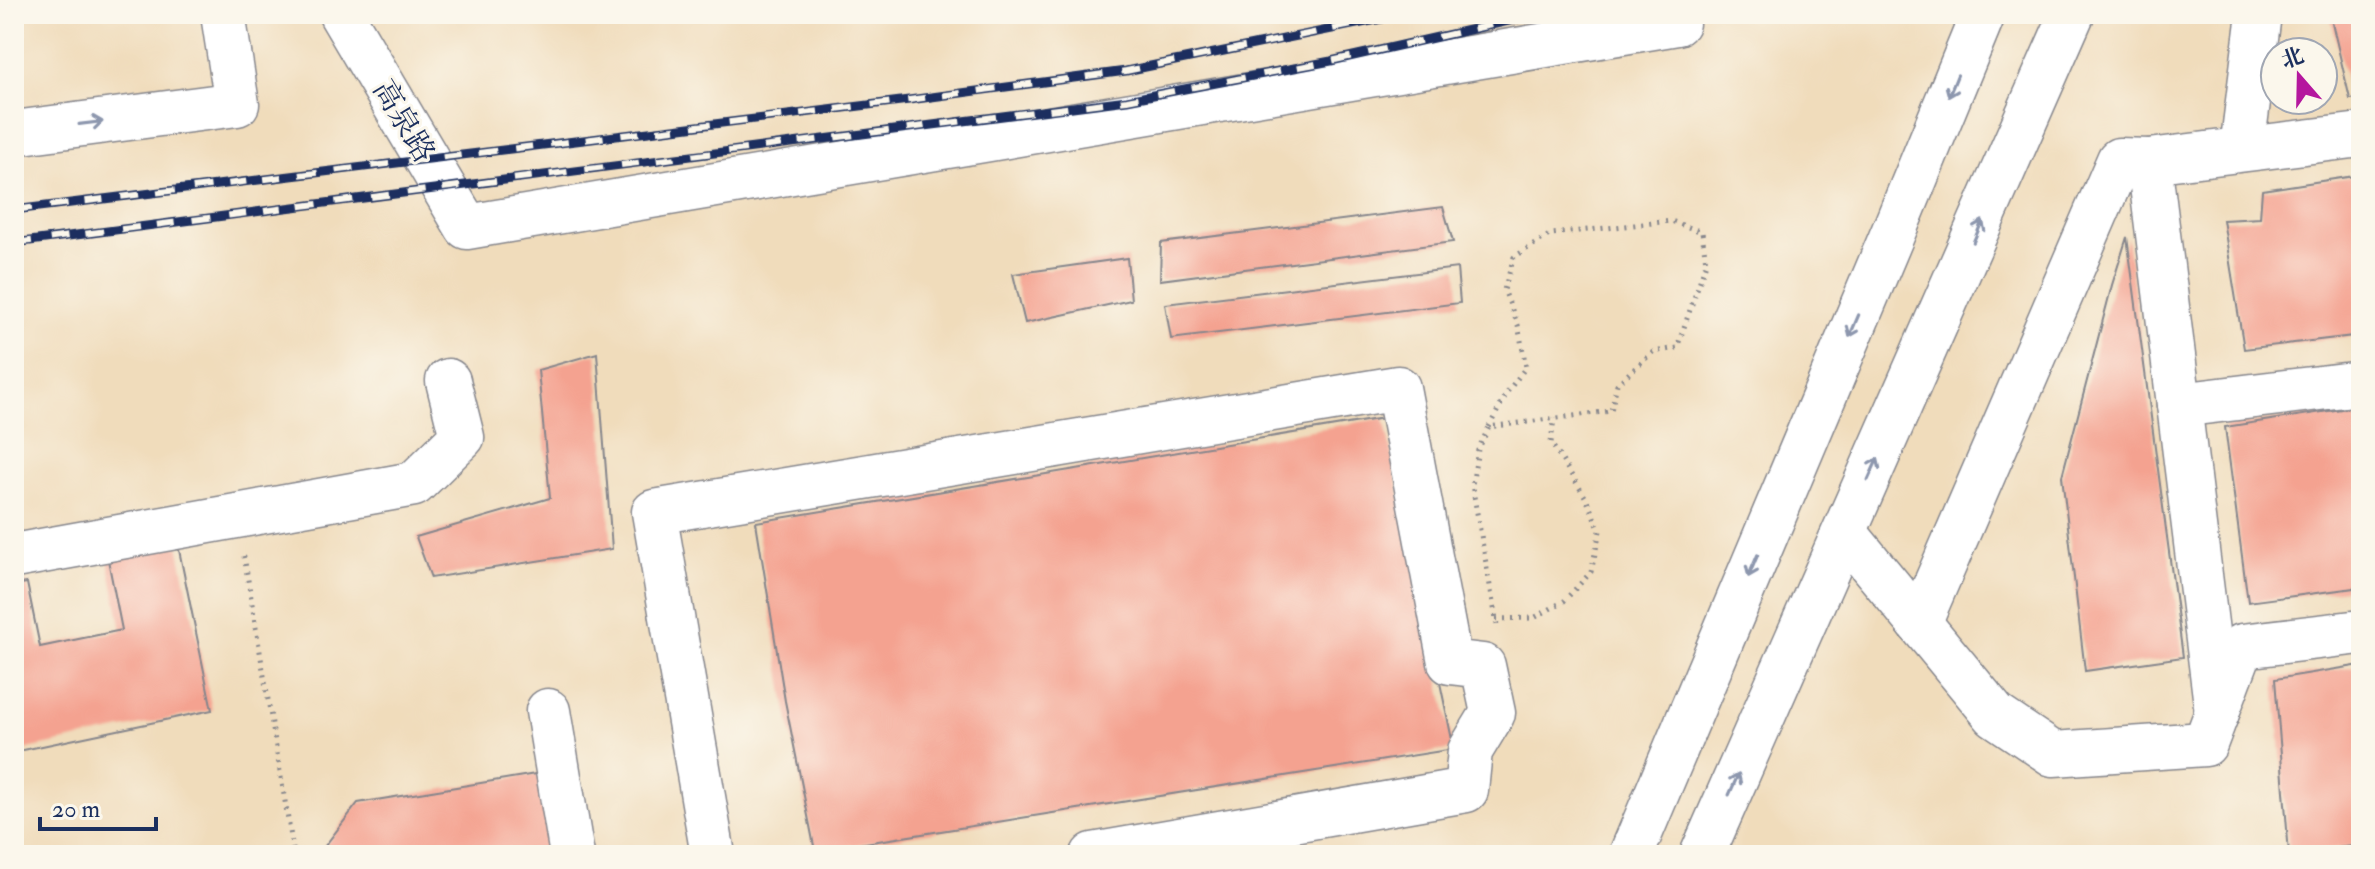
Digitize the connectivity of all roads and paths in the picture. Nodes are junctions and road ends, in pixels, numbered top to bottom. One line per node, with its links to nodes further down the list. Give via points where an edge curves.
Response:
1 (223, 14): 7 (street, one-way to 1, via 237,104)
2 (341, 14): 6 (street, 高泉路, via 467,227)
3 (1983, 14): 29 (street, one-way to 29)
4 (2072, 14): 17 (street, one-way to 4)
5 (2259, 14): 9 (street)
6 (1677, 23)
7 (14, 133)
8 (2361, 135): 9 (street)
9 (2242, 149): 10 (street)
10 (2149, 161): 13 (street); 20 (street, via 2119,160)
11 (448, 381): 16 (street, via 462,437 414,484)
12 (2361, 383): 13 (street)
13 (2179, 405): 24 (street)
14 (1554, 418): 15 (path); 15 (path, via 1611,411 1617,384 1653,352 1677,348 1706,263 1702,232 1671,221 1551,234 1514,257 1504,290 1526,367); 19 (path, via 1551,443 1600,531 1591,572 1564,601 1534,618)
15 (1489, 427): 19 (path, via 1478,450 1472,485)
16 (237, 516): 18 (street); 25 (path)
17 (1845, 533): 20 (street); 30 (street, one-way to 17)
18 (14, 556)
19 (1496, 619): 22 (path, via 1503,655)
20 (1919, 623): 24 (street, via 1995,715 2053,754 2205,744)
21 (2361, 632): 24 (street, via 2242,646)
22 (1483, 666): 27 (street, via 1450,662 1398,388 654,512); 28 (street, via 1493,713 1470,751 1466,790)
23 (548, 711): 26 (street)
24 (2217, 713)
25 (294, 855)
26 (572, 855)
27 (713, 855)
28 (1093, 855)
29 (1631, 855)
30 (1702, 855)

